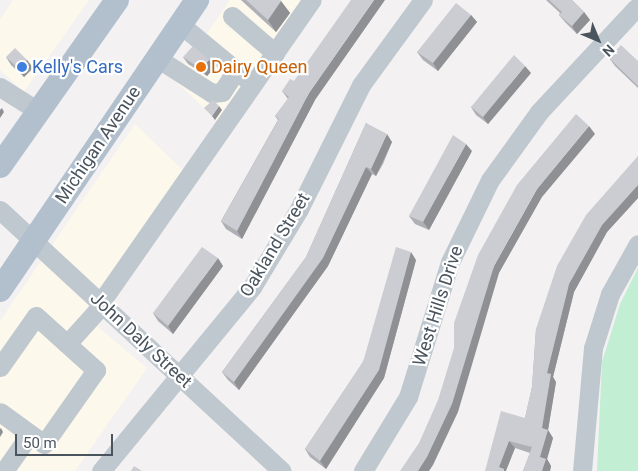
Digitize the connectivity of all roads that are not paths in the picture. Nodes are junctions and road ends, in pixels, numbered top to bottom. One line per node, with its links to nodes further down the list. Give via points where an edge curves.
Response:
1 (117, 0): 13 (main road)
2 (196, 0): 7 (main road, Michigan Avenue)
3 (311, 0): 8 (street)
4 (423, 0): 22 (street, Oakland Street, via 361,86 269,262 228,320)
5 (634, 6): 28 (street, West Hills Drive, via 539,112 490,180 450,262 408,397)
6 (232, 16): 8 (street)
7 (180, 24): 9 (main road, Michigan Avenue); 10 (street)
8 (275, 53): 11 (street)
9 (157, 58): 10 (street, via 212,93 222,92); 16 (main road, Michigan Avenue)
10 (234, 72): 11 (street)
11 (254, 83): 19 (street)
12 (0, 87): 13 (street)
13 (38, 111): 14 (main road)
14 (0, 166)
15 (0, 210): 16 (street, John Daly Street)
16 (34, 241): 18 (main road, Michigan Avenue); 19 (street, John Daly Street)
17 (638, 244): 29 (street, via 610,294 593,348)
18 (0, 290)
19 (102, 303): 20 (street); 22 (street, John Daly Street)
20 (67, 344): 21 (street, via 36,316); 24 (street, via 96,370 44,444)
21 (0, 367)
22 (179, 375): 26 (street, Oakland Street); 27 (street, John Daly Street)
23 (0, 412): 24 (street)
24 (30, 434): 25 (street)
25 (4, 471)
26 (101, 471)
27 (282, 471)
28 (363, 471)
29 (582, 471)

